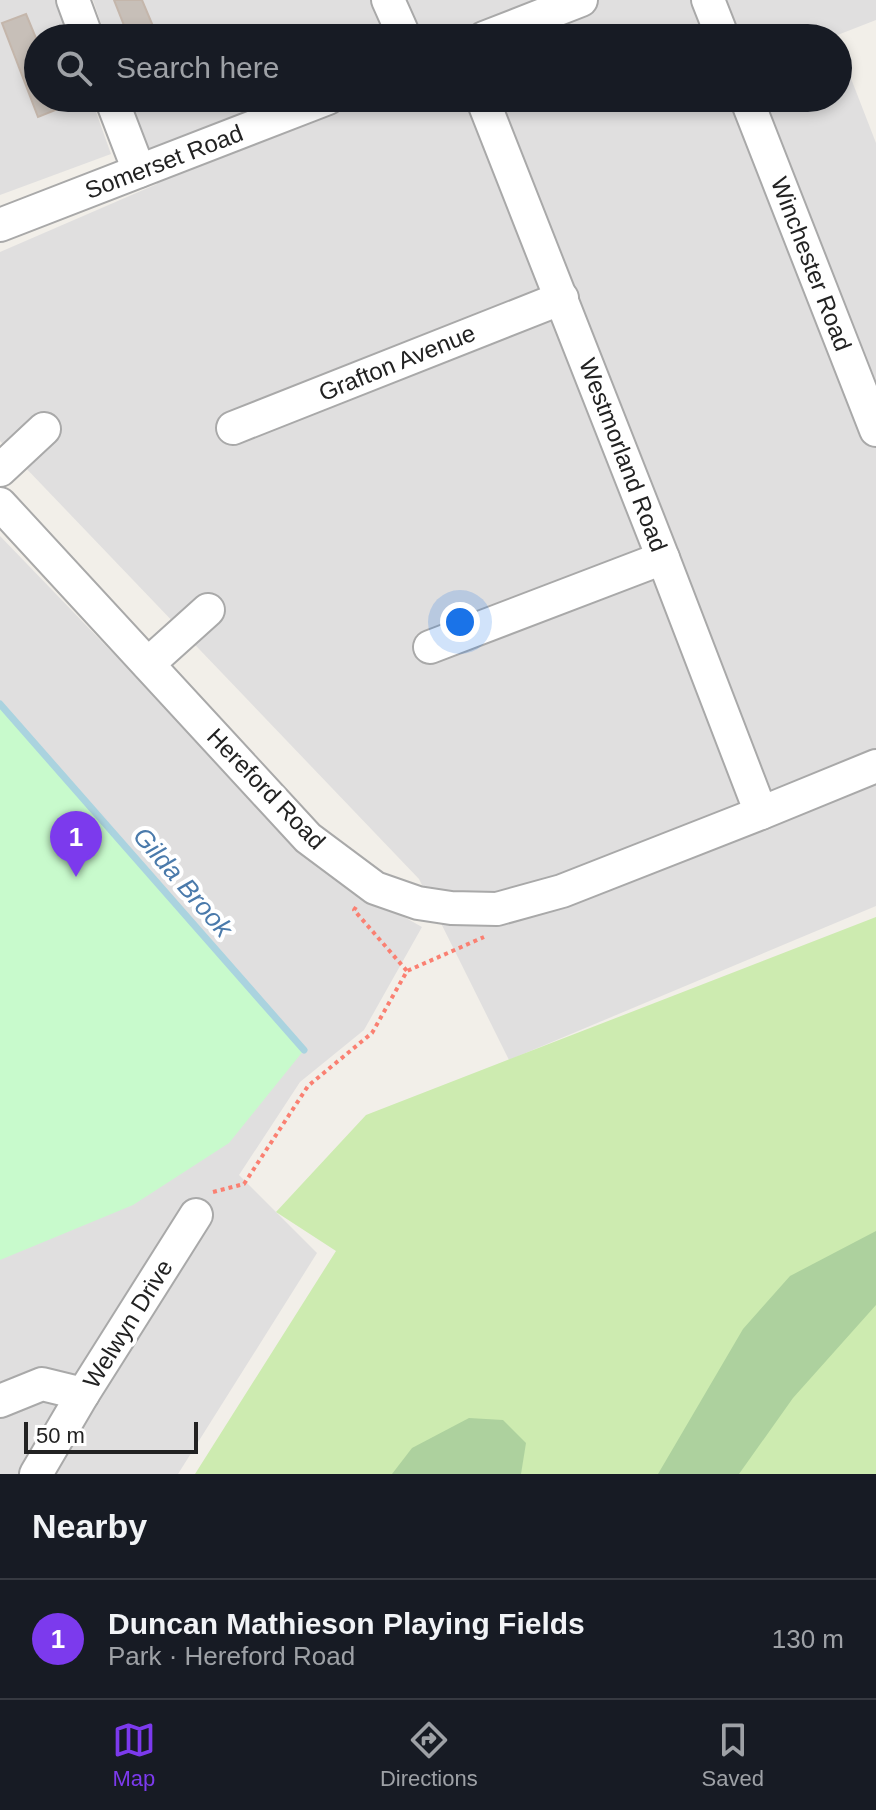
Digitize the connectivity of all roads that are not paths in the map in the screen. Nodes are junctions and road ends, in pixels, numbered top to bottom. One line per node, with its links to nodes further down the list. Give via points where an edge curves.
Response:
1 (73, 0): 5 (street)
2 (388, 0): 6 (street)
3 (581, 0): 7 (street)
4 (708, 0): 8 (street)
5 (82, 24)
6 (399, 24)
7 (520, 24)
8 (717, 24)
9 (116, 112): 13 (street)
10 (292, 112): 13 (street, Somerset Road)
11 (488, 112): 15 (street, Westmorland Road)
12 (751, 112): 18 (street, Winchester Road)
13 (139, 171): 14 (street, Somerset Road)
14 (0, 225)
15 (562, 298): 17 (street, Grafton Avenue); 21 (street, Westmorland Road)
16 (44, 429): 19 (street)
17 (233, 429)
18 (876, 430)
19 (0, 470)
20 (0, 504): 24 (street, Hereford Road)
21 (663, 558): 23 (street); 26 (street, Westmorland Road)
22 (208, 610): 24 (street)
23 (430, 647)
24 (148, 664): 26 (street, Hereford Road, via 308,838 375,888 418,903 497,909 562,891)
25 (876, 766): 26 (street, Hereford Road)
26 (761, 813)
27 (196, 1215): 28 (street, Welwyn Drive)
28 (83, 1394): 29 (street, via 42,1384); 30 (street, Welwyn Drive)
29 (0, 1401)
30 (36, 1474)

